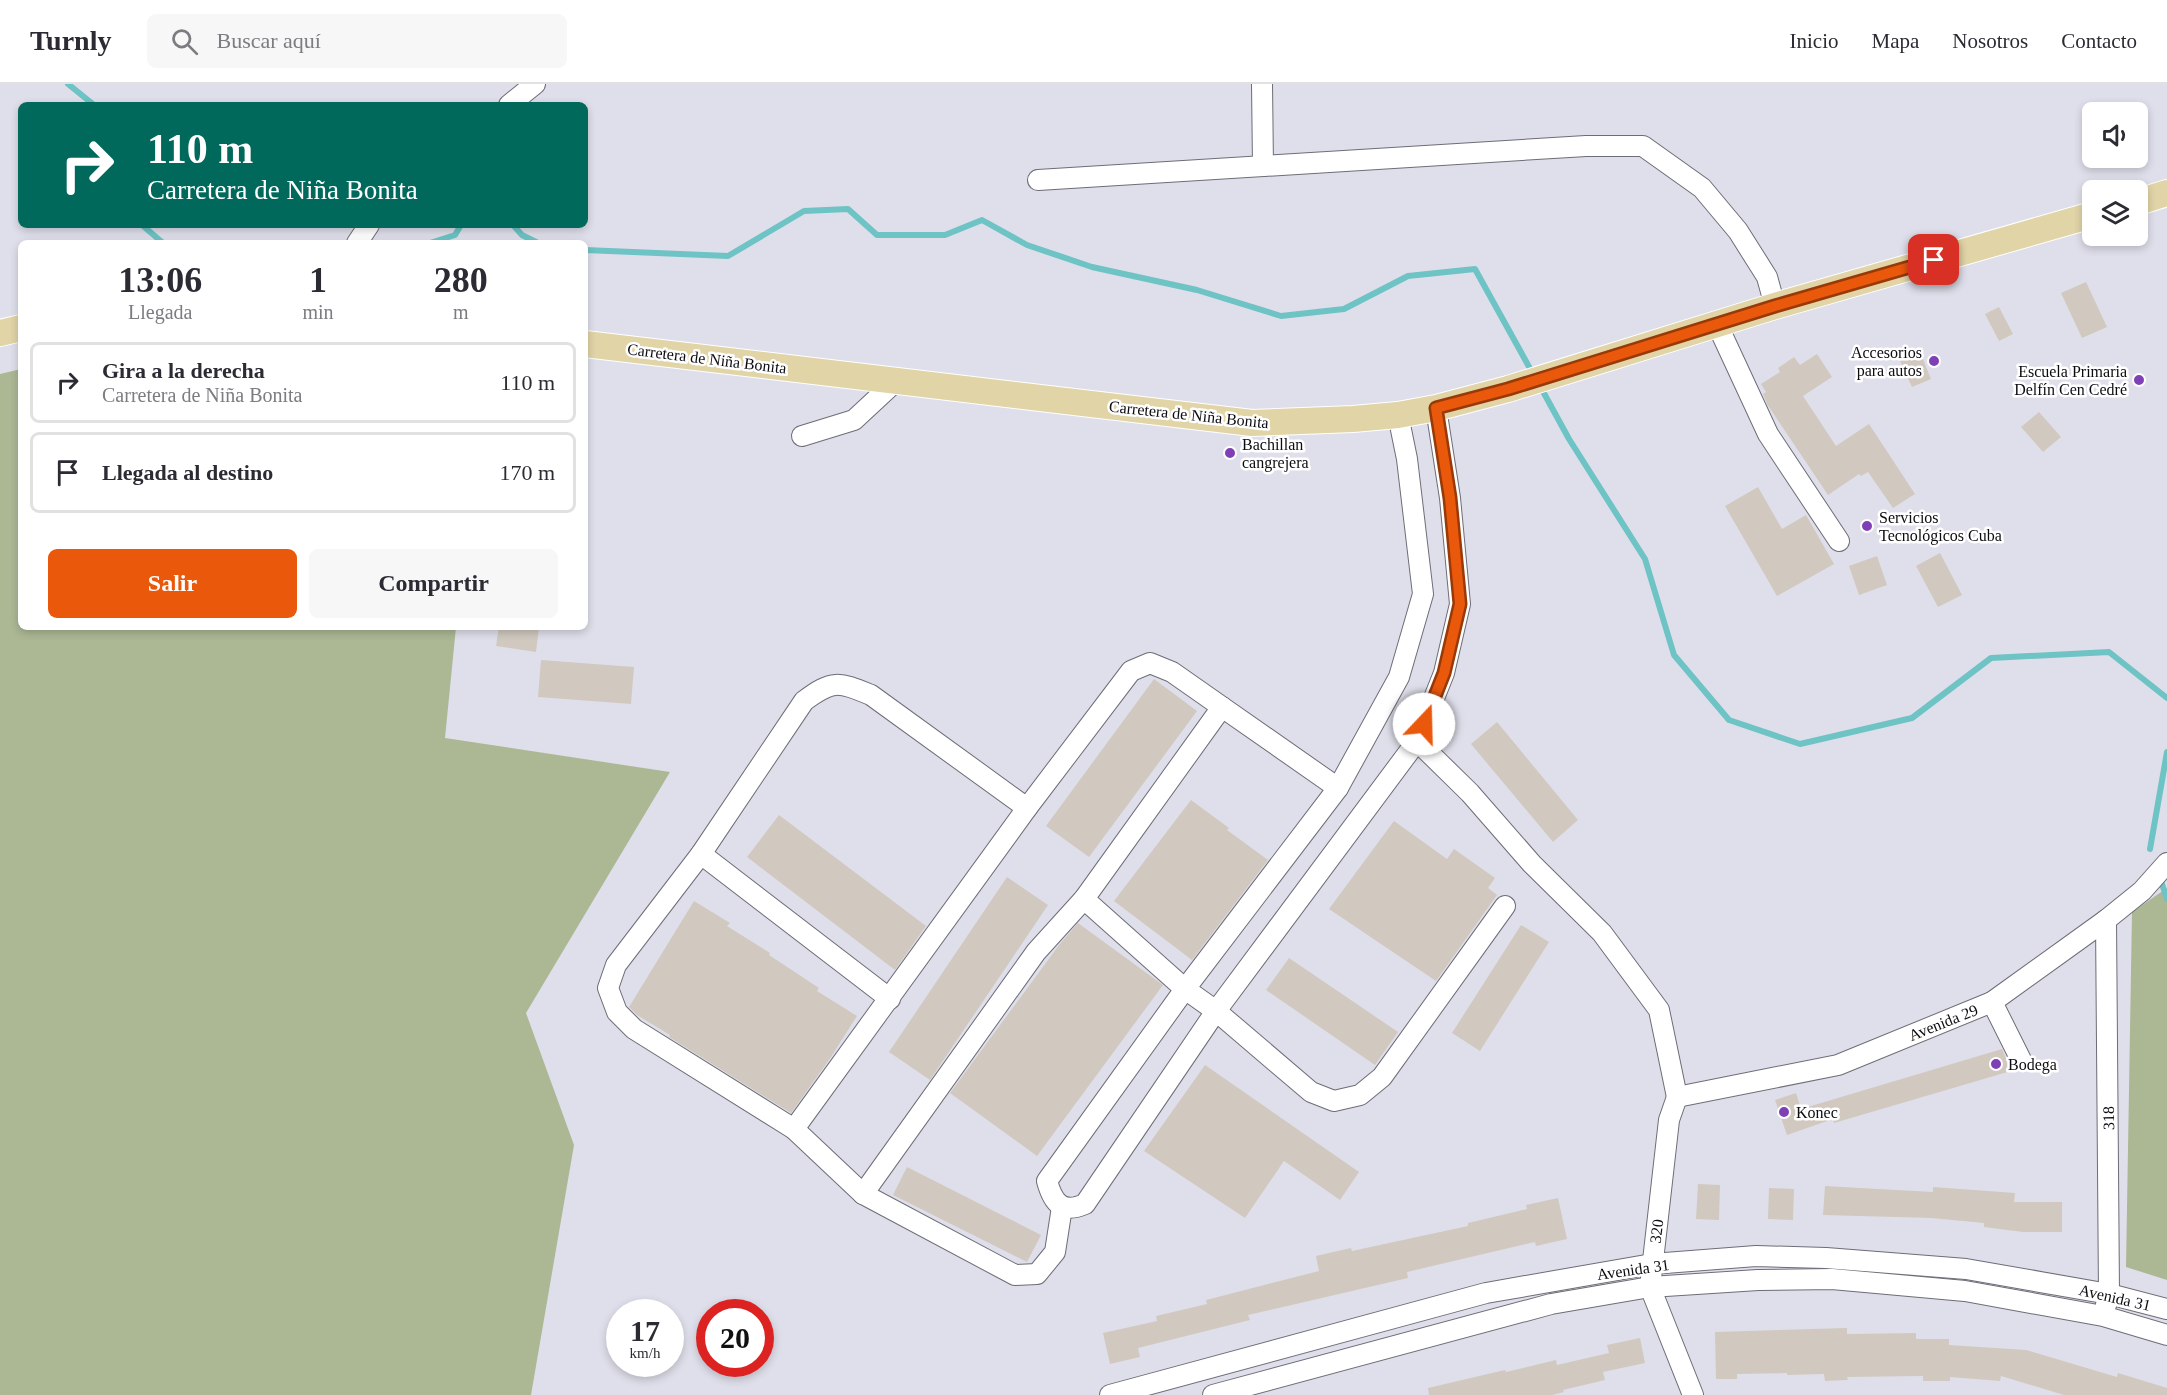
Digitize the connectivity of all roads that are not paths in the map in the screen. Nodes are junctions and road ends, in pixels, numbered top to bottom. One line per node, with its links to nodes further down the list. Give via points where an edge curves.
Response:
1 (535, 84): 3 (street)
2 (1262, 84): 4 (street)
3 (513, 102)
4 (1263, 166): 5 (street); 9 (street, via 1643,146 1702,188 1731,223 1767,277)
5 (1038, 180)
6 (2167, 193): 7 (main road)
7 (2148, 199)
8 (2082, 217): 9 (main road, Carretera de Niña Bonita)
9 (1775, 306): 10 (main road, Carretera de Niña Bonita)
10 (1717, 324): 15 (main road, Carretera de Niña Bonita); 18 (street, via 1768,434)
11 (18, 329): 12 (main road)
12 (0, 333)
13 (588, 344): 14 (main road, Carretera de Niña Bonita)
14 (896, 381): 16 (main road, Carretera de Niña Bonita, via 1252,423); 17 (street, via 854,420)
15 (1436, 408): 16 (main road, Carretera de Niña Bonita); 20 (street, via 1460,604 1444,673)
16 (1398, 416): 21 (street, via 1423,594 1399,677)
17 (802, 436)
18 (1839, 542)
19 (1222, 707): 21 (street); 22 (street, via 1172,672 1150,663 1131,671); 25 (street)
20 (1417, 741): 31 (street); 33 (street, via 1602,933 1659,1010)
21 (1338, 788): 28 (street)
22 (1028, 808): 23 (street, via 871,695 844,684 823,687 804,701); 29 (street)
23 (701, 854): 29 (street); 34 (street, via 616,965 608,988 617,1012 634,1029)
24 (2167, 863): 27 (street, Avenida 29, via 2142,891)
25 (1084, 899): 28 (street); 35 (street, via 1036,952)
26 (1505, 906): 31 (street, via 1382,1077 1360,1095 1335,1101 1311,1092)
27 (2106, 920): 30 (street, Avenida 29); 39 (street, 318)
28 (1185, 989): 31 (street); 36 (street, via 1047,1181 1051,1195)
29 (890, 999): 34 (street)
30 (1992, 1002): 32 (street); 33 (street, Avenida 29, via 1838,1065)
31 (1216, 1011): 36 (street, via 1084,1204 1074,1209)
32 (2021, 1060)
33 (1677, 1097): 37 (street, 320, via 1669,1120)
34 (794, 1129): 35 (street)
35 (863, 1194): 36 (street, via 1015,1275 1037,1274 1055,1252)
36 (1062, 1207)
37 (1653, 1264): 38 (street, 320); 39 (street, Avenida 31, via 1756,1256 1826,1258 1966,1269); 43 (street, Avenida 31, via 1486,1293)
38 (1650, 1287): 41 (street, Avenida 31, via 1832,1280 1965,1291); 44 (street, Avenida 31, via 1551,1304); 45 (street, 320)
39 (2109, 1294): 40 (street, Avenida 31); 41 (street, 318)
40 (2167, 1309)
41 (2103, 1316): 42 (street, Avenida 31)
42 (2167, 1335)
43 (1110, 1395)
44 (1213, 1395)
45 (1693, 1395)

